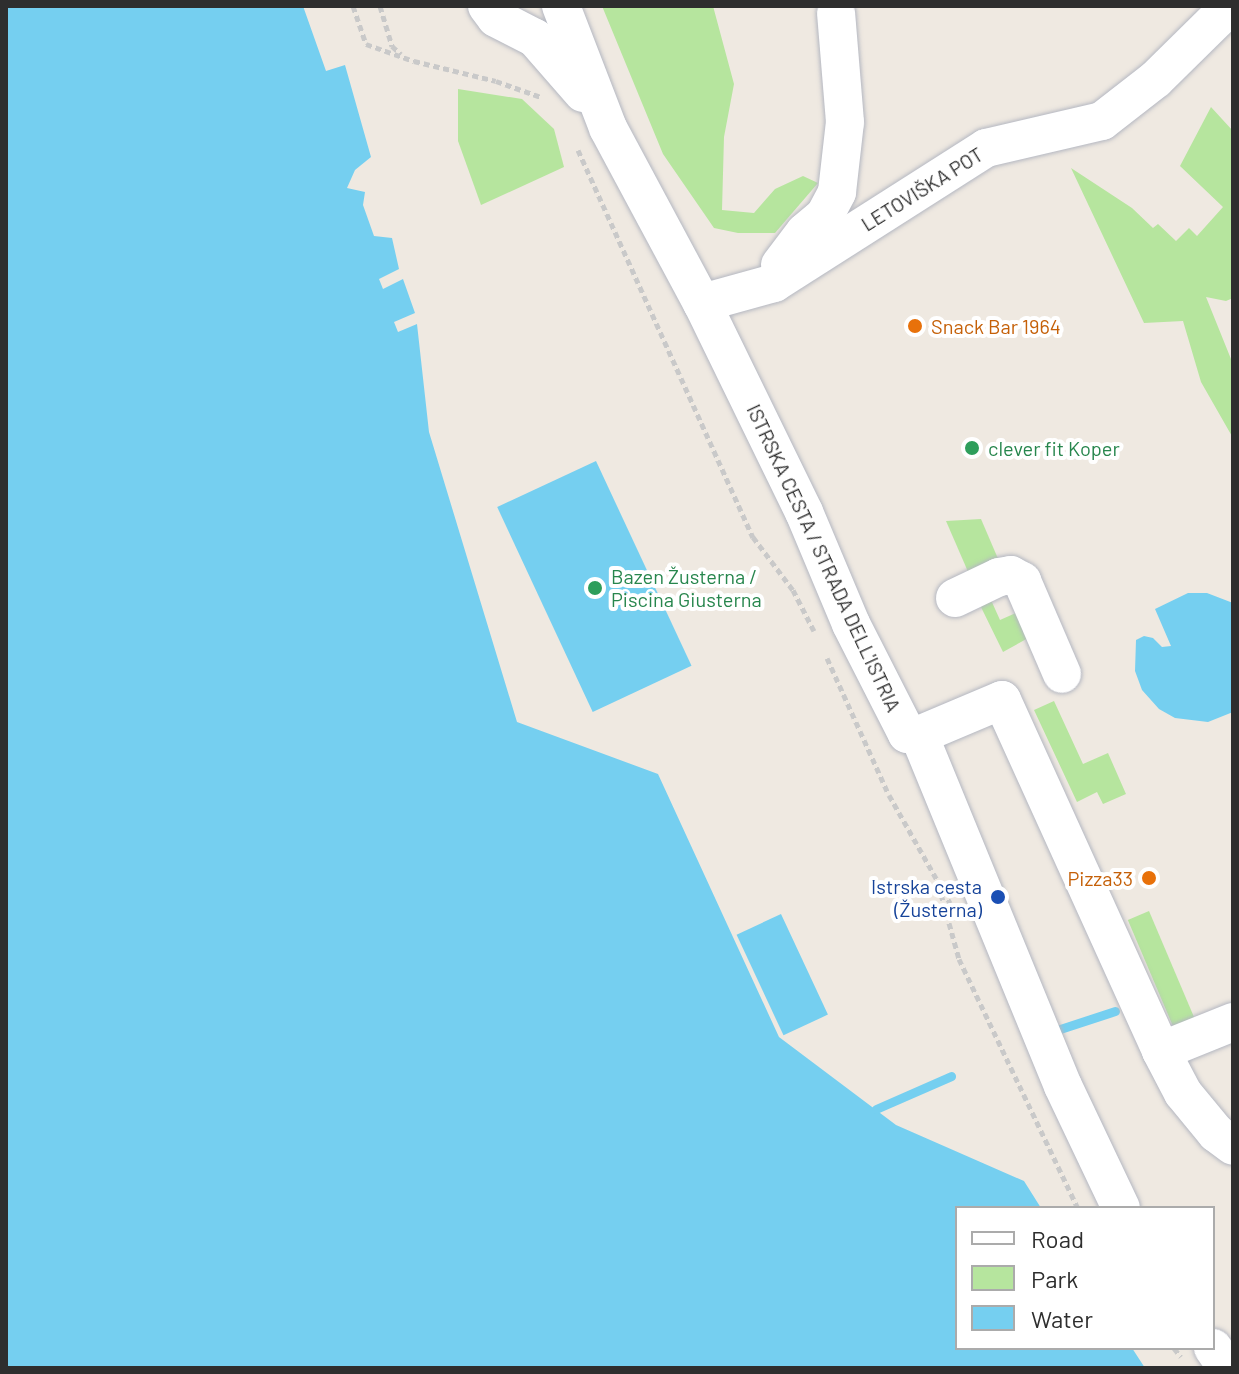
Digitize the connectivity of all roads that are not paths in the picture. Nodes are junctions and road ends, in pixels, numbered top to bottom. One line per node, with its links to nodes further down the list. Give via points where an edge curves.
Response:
1 (487, 6): 5 (street, ISTRSKA CESTA / STRADA DELL'ISTRIA, via 496,18)
2 (560, 6): 5 (street, ISTRSKA CESTA / STRADA DELL'ISTRIA, via 544,22); 6 (street, ISTRSKA CESTA / STRADA DELL'ISTRIA)
3 (1230, 6): 7 (street, LETOVIŠKA POT, via 1156,79 1102,121 986,148)
4 (836, 13): 7 (street, LETOVIŠKA POT, via 845,122 837,192 825,215 783,259)
5 (519, 27): 6 (street, ISTRSKA CESTA / STRADA DELL'ISTRIA, via 548,50)
6 (592, 138): 8 (street, ISTRSKA CESTA / STRADA DELL'ISTRIA)
7 (774, 283): 8 (street, LETOVIŠKA POT)
8 (702, 303): 11 (street, ISTRSKA CESTA / STRADA DELL'ISTRIA, via 804,512 851,624 907,734)
9 (955, 598): 10 (street, via 999,577 1011,575 1022,581)
10 (1062, 674)
11 (919, 735): 13 (street, via 1002,700); 15 (street, ISTRSKA CESTA / STRADA DELL'ISTRIA, via 1020,985)
12 (1233, 1022): 13 (street)
13 (1161, 1051): 14 (street, via 1183,1093)
14 (1233, 1146)
15 (1120, 1206)
16 (1214, 1350): 17 (street)
17 (1227, 1368)

